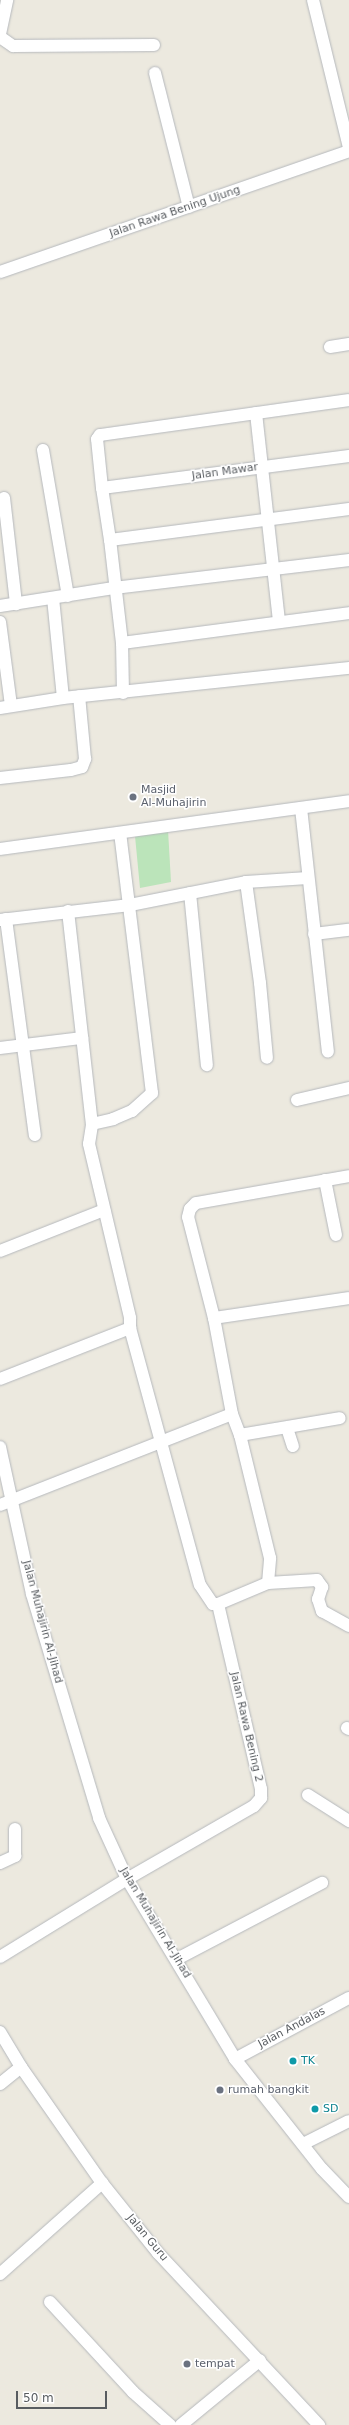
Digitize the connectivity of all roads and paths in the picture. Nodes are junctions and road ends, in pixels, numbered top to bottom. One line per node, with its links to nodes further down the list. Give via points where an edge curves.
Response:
1 (7, 0): 3 (street)
2 (313, 0): 7 (street)
3 (0, 34)
4 (0, 37): 5 (street, via 14,46)
5 (154, 45)
6 (156, 73): 8 (street)
7 (349, 150): 8 (street, Jalan Rawa Bening Ujung)
8 (189, 207): 9 (street, Jalan Rawa Bening Ujung)
9 (0, 272)
10 (349, 344): 11 (street)
11 (330, 347)
12 (349, 400): 13 (street)
13 (256, 413): 16 (street); 17 (street, via 100,435 97,439)
14 (43, 450): 25 (street)
15 (349, 456): 16 (street, Jalan Mawar)
16 (262, 467): 17 (street, Jalan Mawar); 20 (street)
17 (102, 488): 21 (street)
18 (4, 498): 27 (street)
19 (349, 509): 20 (street)
20 (267, 519): 21 (street); 23 (street)
21 (110, 540): 24 (street)
22 (349, 560): 23 (street)
23 (273, 570): 24 (street); 31 (street)
24 (114, 588): 25 (street); 32 (street)
25 (68, 596): 26 (street)
26 (53, 598): 27 (street); 36 (street)
27 (16, 604): 28 (street)
28 (0, 606)
29 (349, 613): 31 (street)
30 (0, 622): 37 (street)
31 (279, 622): 32 (street)
32 (122, 643): 34 (street)
33 (349, 668): 34 (street)
34 (123, 693): 35 (street)
35 (79, 696): 36 (street); 38 (street, via 85,759 82,767)
36 (63, 698): 37 (street)
37 (5, 706)
38 (0, 778)
39 (349, 801): 40 (street)
40 (301, 808): 41 (street); 43 (street)
41 (120, 834): 42 (street); 46 (street)
42 (0, 849)
43 (308, 878): 44 (street); 50 (street)
44 (246, 882): 45 (street); 55 (street)
45 (190, 893): 46 (street); 56 (street)
46 (130, 905): 47 (street); 59 (street, via 152,1093 132,1111 114,1119)
47 (68, 911): 48 (street); 51 (street)
48 (3, 919): 52 (street)
49 (349, 930): 50 (street)
50 (314, 934): 54 (street)
51 (82, 1038): 52 (street); 59 (street)
52 (21, 1044): 53 (street); 60 (street)
53 (0, 1048)
54 (328, 1052)
55 (267, 1058)
56 (207, 1065)
57 (349, 1088): 58 (street)
58 (297, 1100)
59 (92, 1124): 63 (street, via 89,1144)
60 (35, 1135)
61 (349, 1176): 62 (street)
62 (325, 1180): 64 (street); 67 (street, via 196,1203 190,1209 188,1217)
63 (104, 1210): 65 (street); 68 (street, via 130,1318)
64 (336, 1235)
65 (0, 1251)
66 (349, 1298): 67 (street)
67 (214, 1318): 70 (street)
68 (130, 1328): 69 (street); 74 (street)
69 (0, 1379)
70 (232, 1414): 73 (street); 74 (street)
71 (340, 1418): 72 (street)
72 (288, 1428): 73 (street); 75 (street)
73 (240, 1436): 79 (street, via 270,1558)
74 (162, 1440): 77 (street); 80 (street, via 200,1585 213,1604)
75 (293, 1446)
76 (0, 1447): 77 (street, Jalan Muhajirin Al-Jihad)
77 (12, 1500): 78 (street); 86 (street, Jalan Muhajirin Al-Jihad, via 32,1594 98,1818)
78 (0, 1504)
79 (268, 1584): 80 (street); 81 (street, via 318,1580 322,1587 318,1599 322,1611)
80 (218, 1604): 86 (street, Jalan Rawa Bening 2, via 261,1798 254,1806)
81 (349, 1626)
82 (308, 1795): 83 (street)
83 (349, 1821)
84 (15, 1829): 85 (street, via 15,1856)
85 (0, 1862)
86 (127, 1879): 88 (street, Jalan Rawa Bening 2); 89 (street, Jalan Muhajirin Al-Jihad)
87 (322, 1883): 89 (street)
88 (0, 1957)
89 (177, 1959): 92 (street, Jalan Muhajirin Al-Jihad)
90 (349, 1998): 92 (street, Jalan Andalas)
91 (0, 2032): 93 (street, Jalan Guru)
92 (235, 2059): 96 (street, Jalan Muhajirin Al-Jihad)
93 (21, 2066): 94 (street); 97 (street, Jalan Guru)
94 (0, 2084)
95 (349, 2121): 96 (street)
96 (303, 2144): 98 (street, Jalan Muhajirin Al-Jihad, via 322,2169)
97 (102, 2183): 99 (street); 101 (street, Jalan Guru, via 158,2253)
98 (349, 2197)
99 (0, 2274)
100 (50, 2302): 102 (street, via 133,2392)
101 (260, 2360): 103 (street); 104 (street, Jalan Guru)
102 (170, 2425)
103 (181, 2425)
104 (319, 2425)

